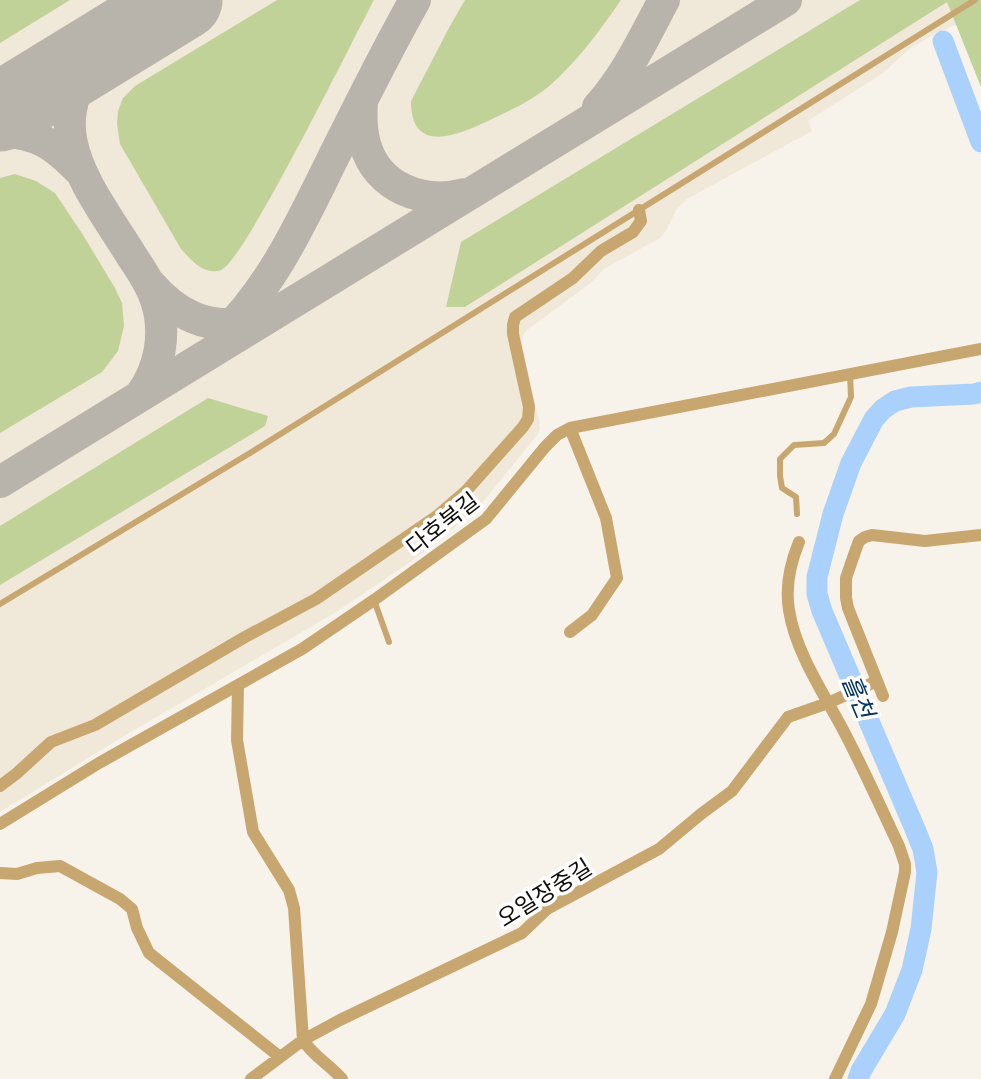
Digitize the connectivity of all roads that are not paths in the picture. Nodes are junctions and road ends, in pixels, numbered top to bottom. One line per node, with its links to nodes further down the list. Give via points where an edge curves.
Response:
1 (975, 0): 2 (lane)
2 (639, 210): 10 (lane); 17 (street, via 640,221 633,232 515,317 513,334 528,419 467,491 316,599 95,724 51,742)
3 (981, 349): 4 (street, 다호북길)
4 (850, 374): 5 (street, 다호북길); 6 (lane, via 851,397 834,434 824,443 794,445 780,459 782,488 796,497)
5 (570, 428): 9 (street, 다호북길, via 556,435 486,519); 11 (street, via 606,518 617,578 592,615)
6 (797, 514)
7 (981, 535): 13 (street, via 925,541 873,535 859,541 846,578 846,598)
8 (799, 542): 16 (street, via 789,573 789,610 801,649)
9 (374, 600): 12 (lane); 14 (street, 다호북길)
10 (0, 604)
11 (570, 632)
12 (389, 642)
13 (877, 681): 15 (street); 16 (street, 오일장중길)
14 (238, 685): 18 (street, 다호북길); 20 (street, via 237,740 253,832 295,908)
15 (883, 696)
16 (828, 703): 20 (street, 오일장중길, via 788,717 732,791 659,849 547,909 522,933); 24 (street, via 905,863 892,932 871,1004)
17 (0, 786)
18 (0, 824)
19 (0, 873): 21 (street, via 60,866 120,899 132,909 149,953)
20 (303, 1040): 21 (street, 오일장중길); 23 (street, via 310,1052)
21 (281, 1057): 22 (street, 오일장중길)
22 (251, 1079)
23 (342, 1079)
24 (835, 1079)

